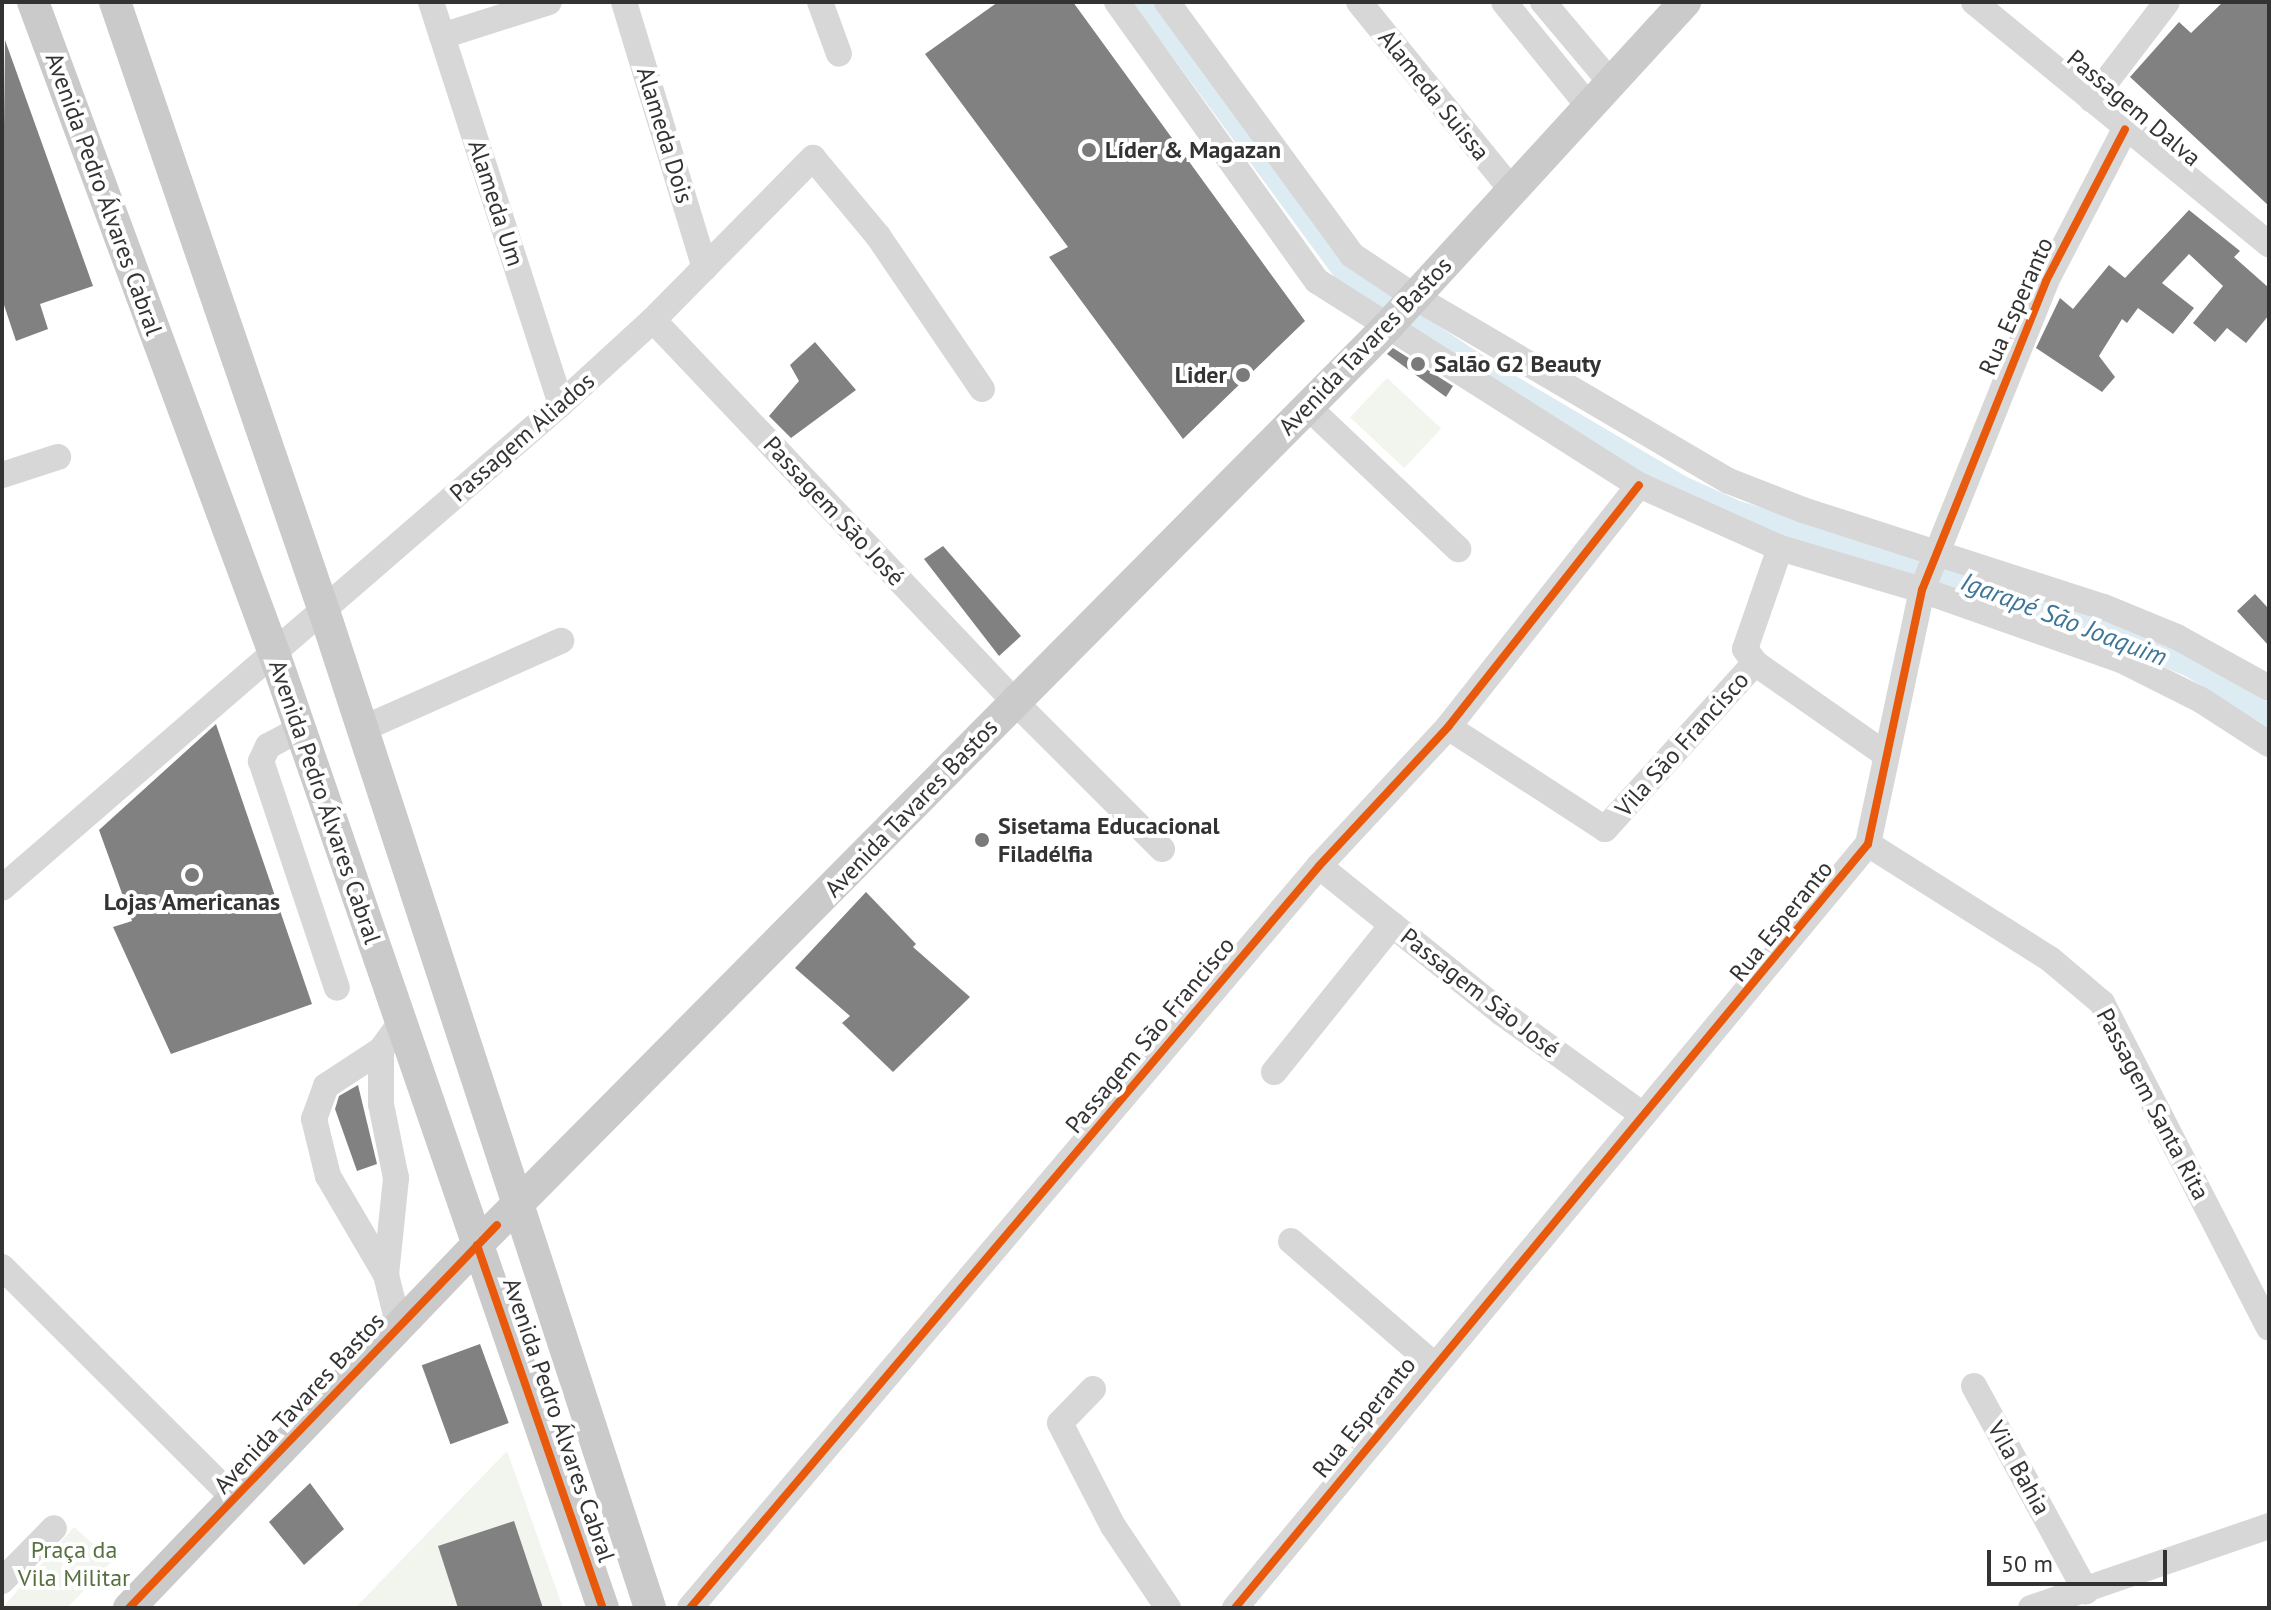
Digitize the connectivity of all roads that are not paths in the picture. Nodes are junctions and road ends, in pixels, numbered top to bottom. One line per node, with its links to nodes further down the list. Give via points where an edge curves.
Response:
1 (33, 2): 37 (main road, Avenida Pedro Álvares Cabral)
2 (115, 2): 35 (main road, Avenida Pedro Álvares Cabral)
3 (431, 2): 15 (street, Alameda Um)
4 (549, 2): 15 (street)
5 (624, 2): 23 (street, Alameda Dois)
6 (820, 2): 16 (street)
7 (1117, 2): 24 (street, via 1317,281)
8 (1167, 2): 24 (street, via 1352,255)
9 (1359, 2): 21 (street, Alameda Suissa)
10 (1504, 2): 19 (street)
11 (1543, 2): 17 (street)
12 (1685, 2): 17 (main road, Avenida Tavares Bastos)
13 (1974, 2): 18 (street, Passagem Dalva)
14 (2167, 2): 18 (street)
15 (442, 36): 27 (street, Alameda Um)
16 (839, 54)
17 (1612, 84): 19 (main road, Avenida Tavares Bastos)
18 (2092, 100): 20 (street, Passagem Dalva)
19 (1590, 108): 21 (main road, Avenida Tavares Bastos)
20 (2125, 129): 22 (street, Passagem Dalva); 34 (street, Rua Esperanto, via 2046,281)
21 (1510, 188): 24 (main road, Avenida Tavares Bastos)
22 (2269, 244)
23 (705, 268): 25 (street, Passagem Aliados); 26 (street, Passagem Aliados, via 813,158 895,259)
24 (1402, 311): 28 (main road, Avenida Tavares Bastos); 31 (street); 34 (street, via 1729,481)
25 (653, 320): 27 (street, Passagem Aliados); 40 (street, Passagem São José)
26 (982, 389)
27 (561, 404): 35 (street, Passagem Aliados)
28 (1308, 407): 33 (street); 40 (main road, Avenida Tavares Bastos)
29 (58, 457): 30 (street)
30 (2, 475)
31 (1639, 485): 32 (street); 41 (street, Passagem São Francisco)
32 (1780, 548): 34 (street); 38 (street, Vila São Francisco, via 1745,649)
33 (1458, 549)
34 (1929, 571): 39 (street, via 2051,588 2177,637); 44 (street, via 2201,700); 45 (street, Rua Esperanto)
35 (324, 611): 37 (street, Passagem Aliados); 43 (main road, Avenida Pedro Álvares Cabral)
36 (561, 641): 43 (street)
37 (274, 653): 42 (main road, Avenida Pedro Álvares Cabral); 49 (street, Passagem Aliados)
38 (1755, 663): 41 (street, Vila São Francisco, via 1605,829); 45 (street, Vila São Francisco)
39 (2269, 688)
40 (1015, 702): 47 (street, Passagem São José); 56 (main road, Avenida Tavares Bastos)
41 (1448, 727): 48 (street, Passagem São Francisco)
42 (300, 729): 51 (street, via 268,746 261,761); 52 (main road, Avenida Pedro Álvares Cabral)
43 (362, 729): 56 (main road, Avenida Pedro Álvares Cabral)
44 (2269, 744)
45 (1885, 754): 46 (street, Rua Esperanto)
46 (1868, 844): 55 (street, Rua Esperanto); 62 (street, Passagem Santa Rita, via 2050,959 2102,1003)
47 (1162, 849)
48 (1319, 866): 50 (street, Passagem São José); 74 (street, Passagem São Francisco)
49 (2, 888)
50 (1392, 925): 54 (street); 55 (street, Passagem São José)
51 (337, 988)
52 (401, 1022): 53 (street); 58 (main road, Avenida Pedro Álvares Cabral)
53 (381, 1050): 60 (street, via 381,1104 396,1178); 60 (street, via 326,1086 314,1119 328,1176)
54 (1274, 1072)
55 (1643, 1115): 63 (street, Rua Esperanto)
56 (517, 1209): 58 (main road, Avenida Tavares Bastos); 73 (main road, Avenida Pedro Álvares Cabral)
57 (1291, 1241): 63 (street)
58 (477, 1245): 61 (main road, Avenida Tavares Bastos); 72 (main road, Avenida Pedro Álvares Cabral)
59 (2, 1267): 66 (street)
60 (386, 1275): 61 (street)
61 (399, 1327): 66 (main road, Avenida Tavares Bastos)
62 (2269, 1328)
63 (1433, 1364): 76 (street, Rua Esperanto)
64 (1974, 1386): 70 (street, Vila Bahia)
65 (1093, 1389): 75 (street, via 1060,1423 1113,1526)
66 (236, 1500): 71 (main road, Avenida Tavares Bastos)
67 (2269, 1526): 70 (street)
68 (54, 1528): 69 (street)
69 (2, 1581)
70 (2086, 1591): 77 (street)
71 (129, 1608)
72 (603, 1608)
73 (650, 1608)
74 (690, 1608)
75 (1168, 1608)
76 (1235, 1608)
77 (2031, 1608)

